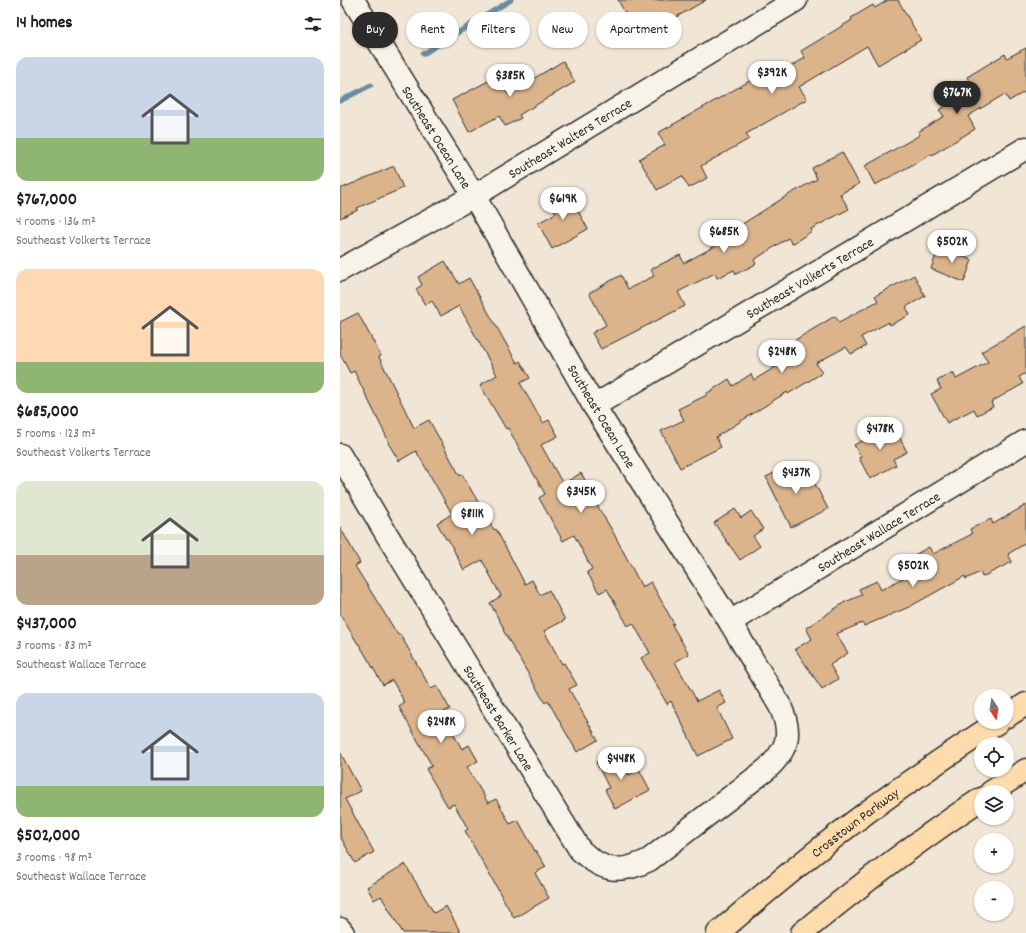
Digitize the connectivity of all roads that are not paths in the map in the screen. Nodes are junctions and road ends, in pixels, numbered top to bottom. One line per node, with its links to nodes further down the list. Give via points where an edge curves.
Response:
1 (353, 0): 4 (street, Southeast Ocean Lane)
2 (796, 0): 4 (street, Southeast Walters Terrace)
3 (1026, 148): 6 (street, Southeast Volkerts Terrace)
4 (474, 196): 5 (street, Southeast Walters Terrace); 6 (street, Southeast Ocean Lane)
5 (340, 270)
6 (594, 406): 9 (street, Southeast Ocean Lane)
7 (1026, 441): 9 (street, Southeast Wallace Terrace)
8 (340, 455): 16 (street, Southeast Barker Lane, via 580,850 590,860 620,870 635,866 648,860)
9 (730, 622): 16 (street, Southeast Ocean Lane, via 786,717 788,730 786,744 779,758)
10 (1026, 704): 11 (main road)
11 (1014, 712)
12 (987, 729): 19 (main road, Crosstown Parkway, via 865,814)
13 (1026, 770): 14 (main road)
14 (1002, 785)
15 (974, 804): 20 (main road, via 922,838)
16 (709, 813)
17 (340, 929): 18 (street)
18 (343, 933)
19 (718, 933)
20 (802, 933)

